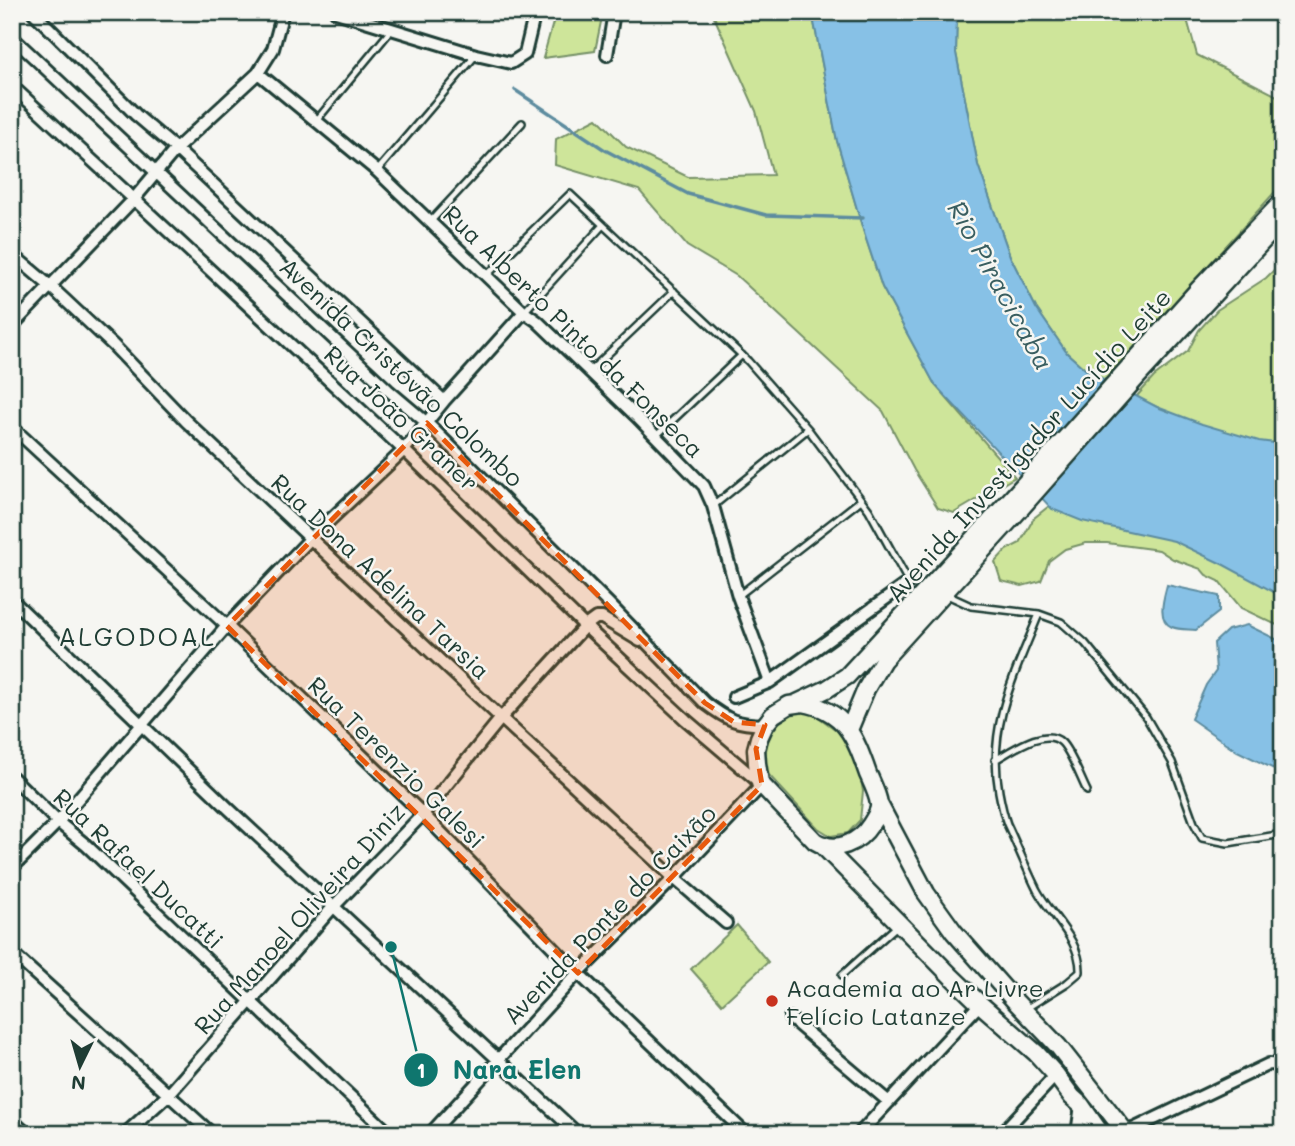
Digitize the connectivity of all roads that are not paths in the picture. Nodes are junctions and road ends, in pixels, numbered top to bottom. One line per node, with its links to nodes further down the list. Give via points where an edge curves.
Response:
1 (33, 12): 14 (street, Avenida Cristóvão Colombo)
2 (283, 12): 10 (street, via 273,49)
3 (335, 12): 6 (street)
4 (535, 12): 8 (street, via 525,54 511,63)
5 (614, 12): 9 (street)
6 (392, 29): 8 (street); 12 (lane)
7 (12, 37): 16 (street, Avenida Cristóvão Colombo)
8 (476, 55): 15 (lane)
9 (607, 55)
10 (258, 73): 12 (street, Rua Alberto Pinto da Fonseca); 14 (street)
11 (12, 86): 17 (street, Rua João Graner)
12 (316, 121): 15 (street, Rua Alberto Pinto da Fonseca)
13 (522, 123): 20 (lane)
14 (176, 149): 16 (street); 31 (street, Avenida Cristóvão Colombo)
15 (377, 171): 20 (street, Rua Alberto Pinto da Fonseca)
16 (157, 173): 17 (street); 32 (street, Avenida Cristóvão Colombo)
17 (134, 199): 24 (street); 36 (street, Rua João Graner)
18 (1283, 201): 30 (main road, Avenida Investigador Lucídio Leite)
19 (1283, 219): 30 (main road, Avenida Investigador Lucídio Leite)
20 (430, 222): 23 (street, Rua Alberto Pinto da Fonseca)
21 (603, 225): 23 (lane, via 570,194); 25 (lane); 26 (lane)
22 (12, 254): 24 (street, Rua Dona Adelina Tarsia)
23 (487, 275): 26 (street, Rua Alberto Pinto da Fonseca)
24 (50, 286): 27 (street); 40 (street, Rua Dona Adelina Tarsia)
25 (674, 291): 28 (lane); 29 (lane)
26 (524, 312): 29 (street, Rua Alberto Pinto da Fonseca); 31 (street)
27 (12, 326)
28 (742, 355): 34 (lane); 35 (lane)
29 (589, 372): 35 (street, Rua Alberto Pinto da Fonseca)
30 (1132, 373): 38 (main road, Avenida Investigador Lucídio Leite)
31 (444, 401): 32 (street)
32 (427, 423): 36 (street); 48 (street, Avenida Cristóvão Colombo)
33 (12, 427): 47 (street, Rua Terenzio Galesi)
34 (808, 429): 37 (lane); 39 (lane)
35 (656, 436): 39 (street, Rua Alberto Pinto da Fonseca, via 704,486)
36 (404, 450): 40 (street); 46 (street, Rua João Graner)
37 (861, 500): 41 (lane); 43 (lane)
38 (1017, 503): 42 (main road, Avenida Investigador Lucídio Leite); 51 (main road, Avenida Investigador Lucídio Leite, via 847,676)
39 (713, 506): 43 (street, Rua Alberto Pinto da Fonseca)
40 (311, 538): 47 (street); 52 (street, Rua Dona Adelina Tarsia)
41 (909, 583): 49 (street)
42 (944, 594): 45 (lane, via 971,606); 55 (main road, Avenida Investigador Lucídio Leite, via 883,660)
43 (738, 596): 49 (street, Rua Alberto Pinto da Fonseca)
44 (12, 600): 54 (street)
45 (1039, 614): 56 (lane, via 1002,708); 63 (lane, via 1061,622 1085,643 1146,717 1172,762 1202,838 1228,843)
46 (585, 625): 48 (street, via 602,618); 52 (street, Rua Manoel Oliveira Diniz); 58 (street, Rua João Graner)
47 (227, 626): 54 (street); 61 (street, Rua Terenzio Galesi)
48 (652, 648): 53 (street, Avenida Cristóvão Colombo, via 721,715 744,725)
49 (770, 682): 50 (street)
50 (734, 697)
51 (795, 704): 53 (main road, via 773,715); 55 (main road, via 824,708)
52 (501, 718): 61 (street, Rua Manoel Oliveira Diniz); 66 (street, Rua Dona Adelina Tarsia)
53 (765, 725): 58 (main road, via 756,749)
54 (141, 726): 62 (street); 67 (street)
55 (849, 730): 60 (main road)
56 (995, 760): 59 (lane, via 1030,740 1055,738 1063,743); 75 (lane, via 1003,813 1038,891 1080,962 1080,972)
57 (12, 777): 62 (street, Rua Rafael Ducatti)
58 (761, 784): 64 (main road); 66 (street, Avenida Ponte do Caixão)
59 (1087, 791)
60 (880, 806): 64 (main road, via 857,840 837,847); 75 (main road, via 926,894)
61 (422, 814): 67 (street, Rua Manoel Oliveira Diniz); 71 (street, Rua Terenzio Galesi)
62 (58, 822): 65 (street); 73 (street, Rua Rafael Ducatti)
63 (1283, 834)
64 (822, 845): 69 (main road)
65 (12, 868)
66 (674, 878): 68 (street, Rua Dona Adelina Tarsia); 71 (street, Avenida Ponte do Caixão)
67 (334, 906): 73 (street, Rua Manoel Oliveira Diniz); 77 (street)
68 (726, 923)
69 (899, 923): 72 (lane); 74 (main road)
70 (12, 953): 80 (street)
71 (578, 973): 77 (street, Avenida Ponte do Caixão); 91 (street, Rua Terenzio Galesi)
72 (842, 975)
73 (251, 1001): 80 (street, Rua Manoel Oliveira Diniz); 88 (street, Rua Rafael Ducatti)
74 (980, 1004): 79 (main road); 81 (street)
75 (1024, 1010): 84 (main road)
76 (790, 1018): 81 (street)
77 (499, 1061): 89 (street, Avenida Ponte do Caixão); 90 (street)
78 (1283, 1065): 84 (street, via 1269,1064)
79 (1056, 1075): 82 (main road); 93 (street)
80 (169, 1094): 86 (street, Rua Manoel Oliveira Diniz); 87 (street)
81 (889, 1102): 92 (street)
82 (1082, 1105): 94 (street); 95 (main road)
83 (12, 1120): 85 (street)
84 (1127, 1133)
85 (27, 1134)
86 (125, 1134)
87 (212, 1134)
88 (390, 1134)
89 (430, 1134)
90 (578, 1134)
91 (746, 1134)
92 (859, 1134)
93 (1001, 1134)
94 (1077, 1134)
95 (1101, 1134)

